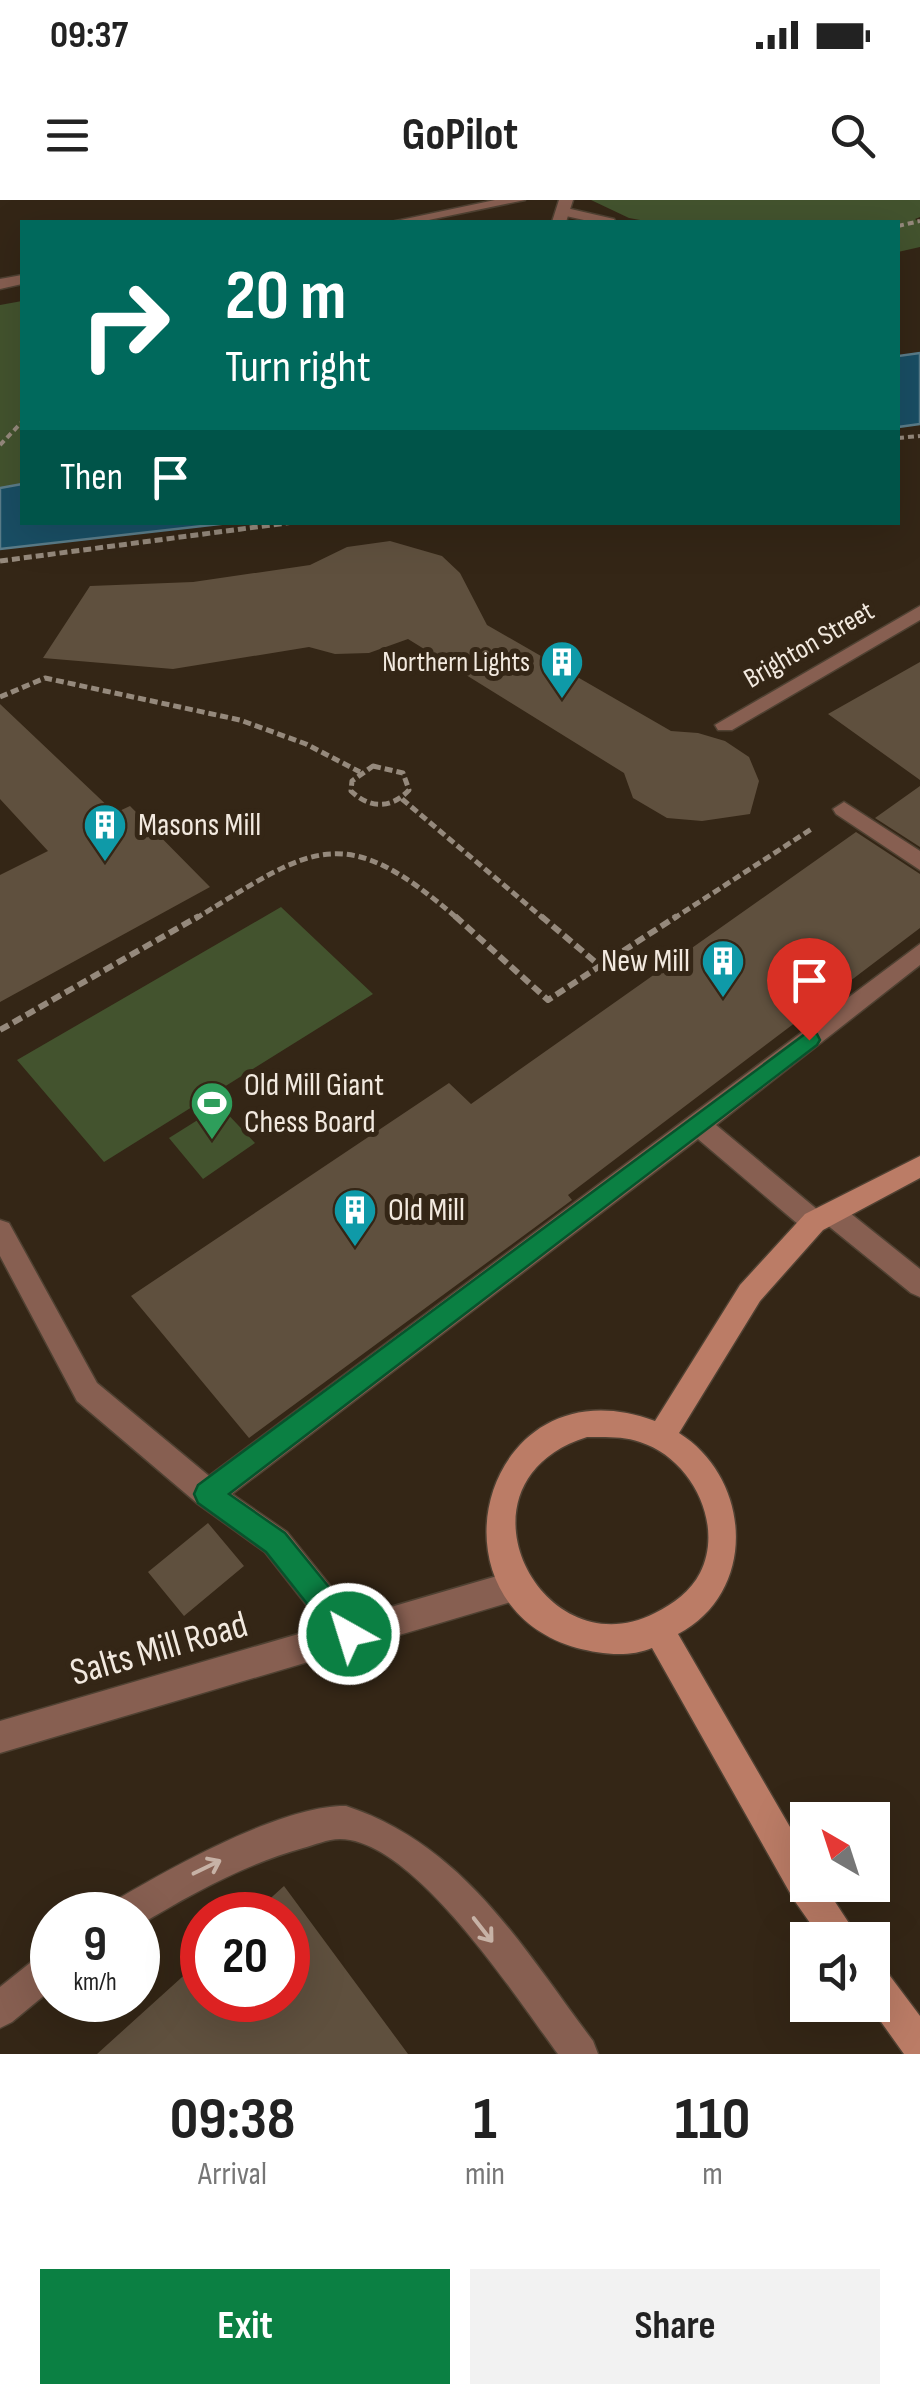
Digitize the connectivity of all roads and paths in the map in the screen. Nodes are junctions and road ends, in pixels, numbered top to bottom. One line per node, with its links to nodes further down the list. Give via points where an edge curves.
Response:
1 (518, 200): 3 (street)
2 (562, 211): 4 (street)
3 (409, 220)
4 (600, 220)
5 (20, 424): 6 (path)
6 (0, 445)
7 (271, 525): 8 (path)
8 (0, 561)
9 (920, 612): 11 (street, Brighton Street)
10 (0, 697): 12 (path, via 45,678 240,720)
11 (725, 725)
12 (360, 772): 13 (path, via 373,766 401,771 409,780); 13 (path, via 351,791 360,800 373,806)
13 (402, 800): 17 (path)
14 (844, 809): 15 (street); 17 (path)
15 (920, 862)
16 (920, 953): 19 (street)
17 (600, 966): 18 (path, via 548,1000 416,884 348,851 304,860)
18 (0, 1030)
19 (698, 1126): 21 (street); 25 (street)
20 (920, 1166): 21 (street)
21 (823, 1218): 23 (street); 24 (street, via 750,1293)
22 (0, 1231): 25 (street, via 88,1392)
23 (920, 1285)
24 (661, 1437): 26 (street, via 624,1424 587,1424 552,1436 523,1458 500,1502 499,1550); 27 (street, via 692,1460 714,1492 723,1522 722,1559 706,1596)
25 (208, 1494): 28 (street, via 276,1542)
26 (514, 1586): 27 (street, via 556,1624 596,1639); 28 (street, Salts Mill Road)
27 (660, 1632): 31 (street)
28 (349, 1634): 29 (street, Salts Mill Road)
29 (0, 1738)
30 (160, 1893): 36 (street, one-way to 36, via 277,1838 344,1822 402,1844 443,1878)
31 (831, 1922)
32 (30, 1985): 34 (street)
33 (890, 2005): 35 (street)
34 (0, 2010)
35 (920, 2046)
36 (580, 2054)

